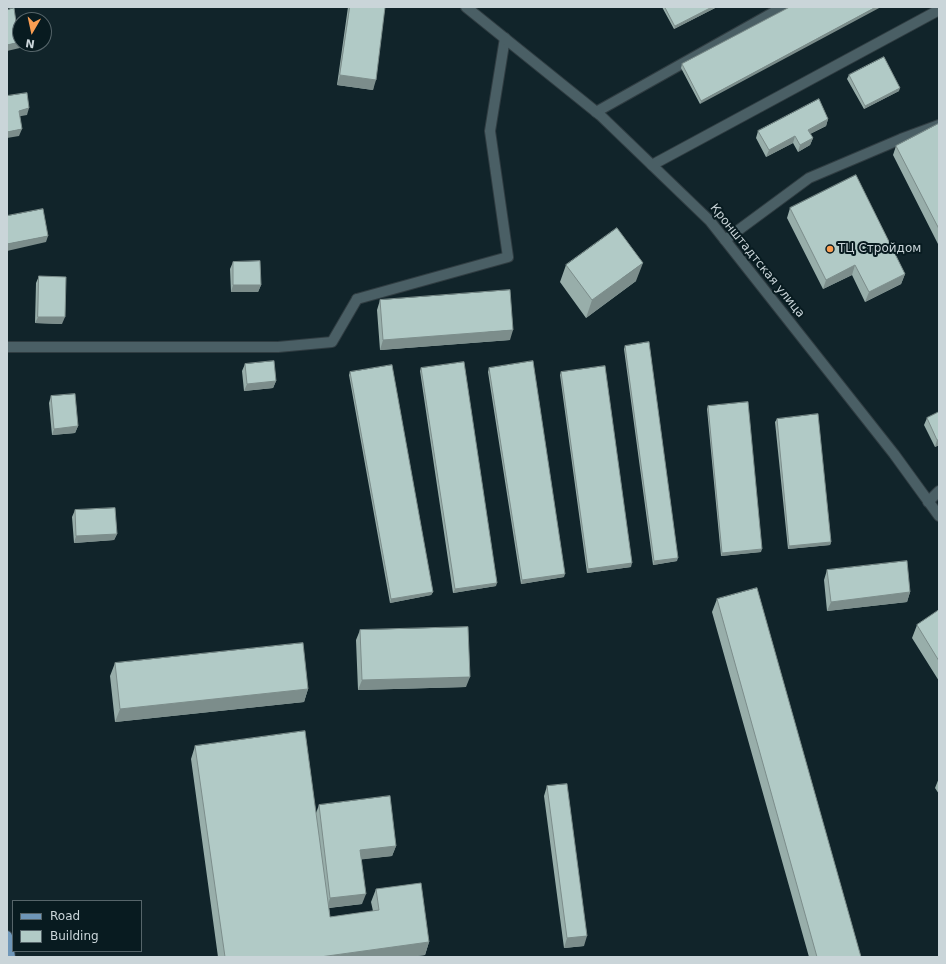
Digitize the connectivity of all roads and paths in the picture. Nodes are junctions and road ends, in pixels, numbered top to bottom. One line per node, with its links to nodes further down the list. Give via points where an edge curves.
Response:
1 (466, 7): 4 (street, Кронштадтская улица)
2 (783, 7): 5 (street)
3 (939, 10): 7 (street)
4 (505, 38): 5 (street, Кронштадтская улица); 9 (street, via 490,131 508,258 357,299 332,342 278,347)
5 (596, 112): 7 (street, Кронштадтская улица)
6 (939, 125): 8 (street, via 809,178)
7 (652, 165): 8 (street, Кронштадтская улица, via 710,221)
8 (725, 240): 11 (street, Кронштадтская улица, via 894,454)
9 (7, 346)
10 (939, 491): 11 (street)
11 (928, 502): 12 (street, Кронштадтская улица)
12 (939, 516)
13 (7, 936): 14 (main road)
14 (10, 957)

